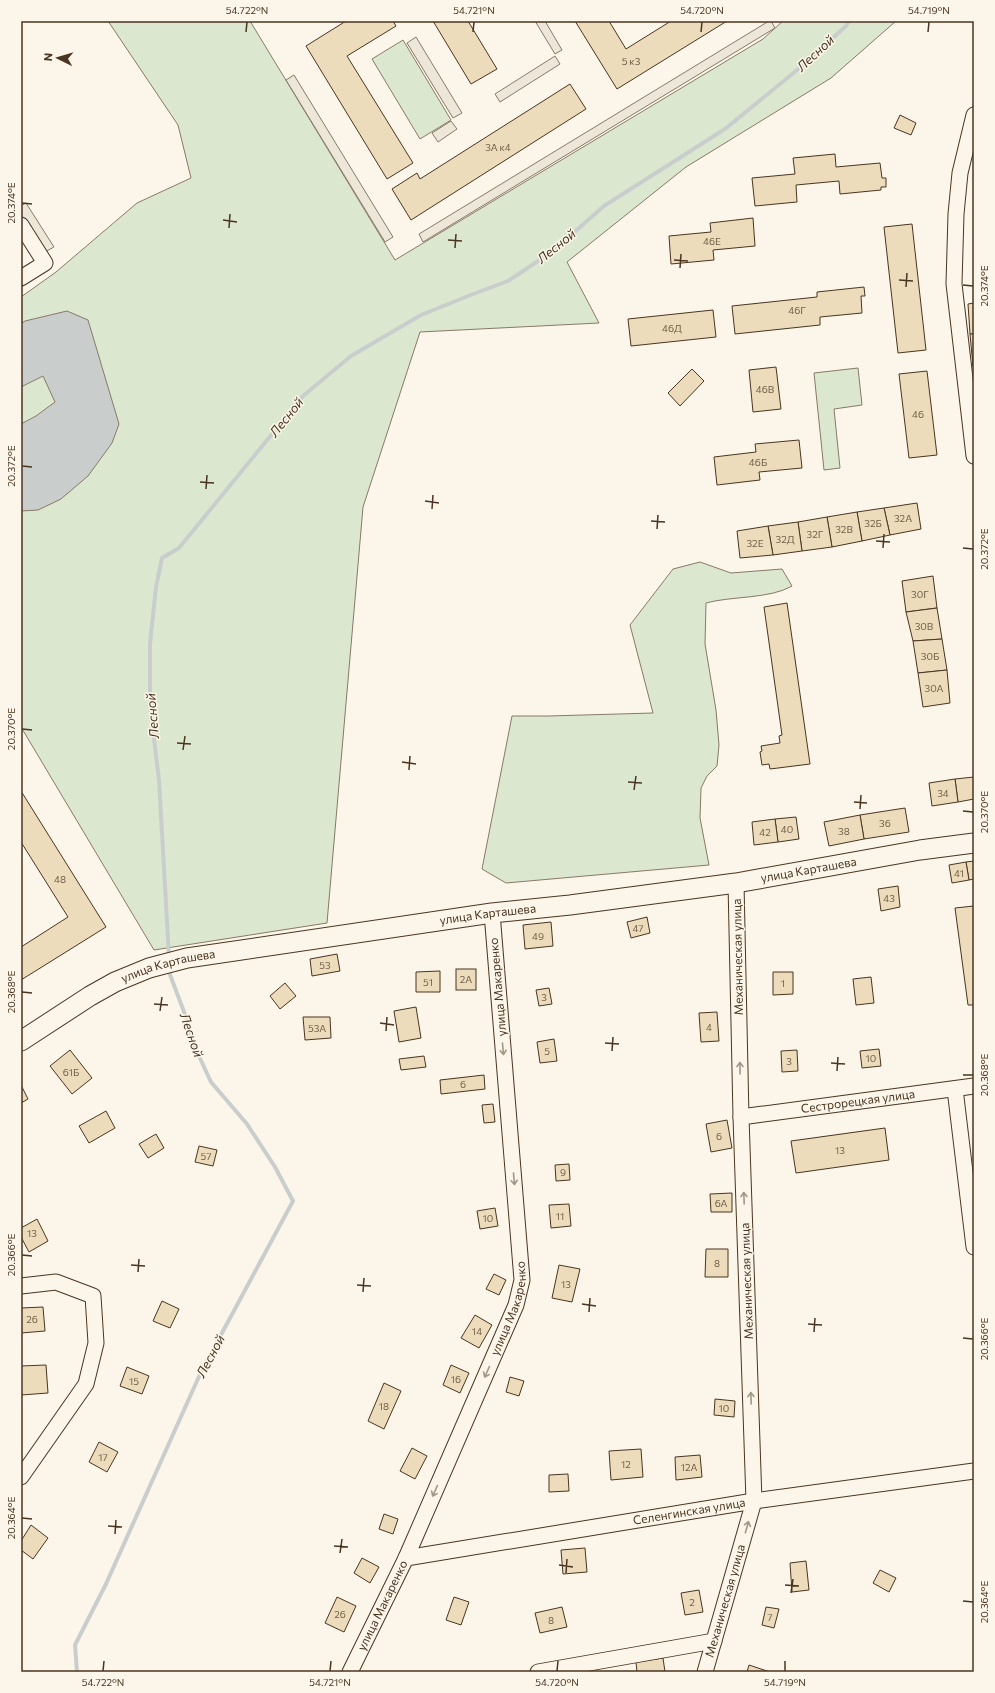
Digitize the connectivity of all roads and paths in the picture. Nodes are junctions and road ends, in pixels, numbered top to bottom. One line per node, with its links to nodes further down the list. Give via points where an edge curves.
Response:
1 (974, 115): 4 (street, via 960,173 954,284)
2 (21, 225): 3 (street, via 45,263)
3 (21, 278)
4 (974, 456)
5 (974, 843): 6 (main road, улица Карташева, via 920,850)
6 (736, 883): 7 (main road, улица Карташева); 11 (street, Механическая улица, one-way to 6)
7 (492, 913): 8 (main road, улица Карташева, via 187,958 163,964 115,982); 17 (street, улица Макаренко, one-way to 17, via 522,1280 516,1306)
8 (21, 1041)
9 (974, 1086): 10 (street, Сестрорецкая улица)
10 (955, 1089): 11 (street, Сестрорецкая улица); 12 (street)
11 (741, 1117): 16 (street, Механическая улица, one-way to 11)
12 (974, 1247)
13 (21, 1286): 15 (street, via 56,1282 93,1296 96,1343 86,1384)
14 (974, 1471): 16 (street, Селенгинская улица)
15 (21, 1478)
16 (754, 1501): 17 (street, Селенгинская улица); 18 (street, Механическая улица, one-way to 16)
17 (406, 1558): 19 (street, улица Макаренко)
18 (714, 1641): 20 (street); 21 (street, Механическая улица)
19 (350, 1672)
20 (538, 1672)
21 (705, 1672)

